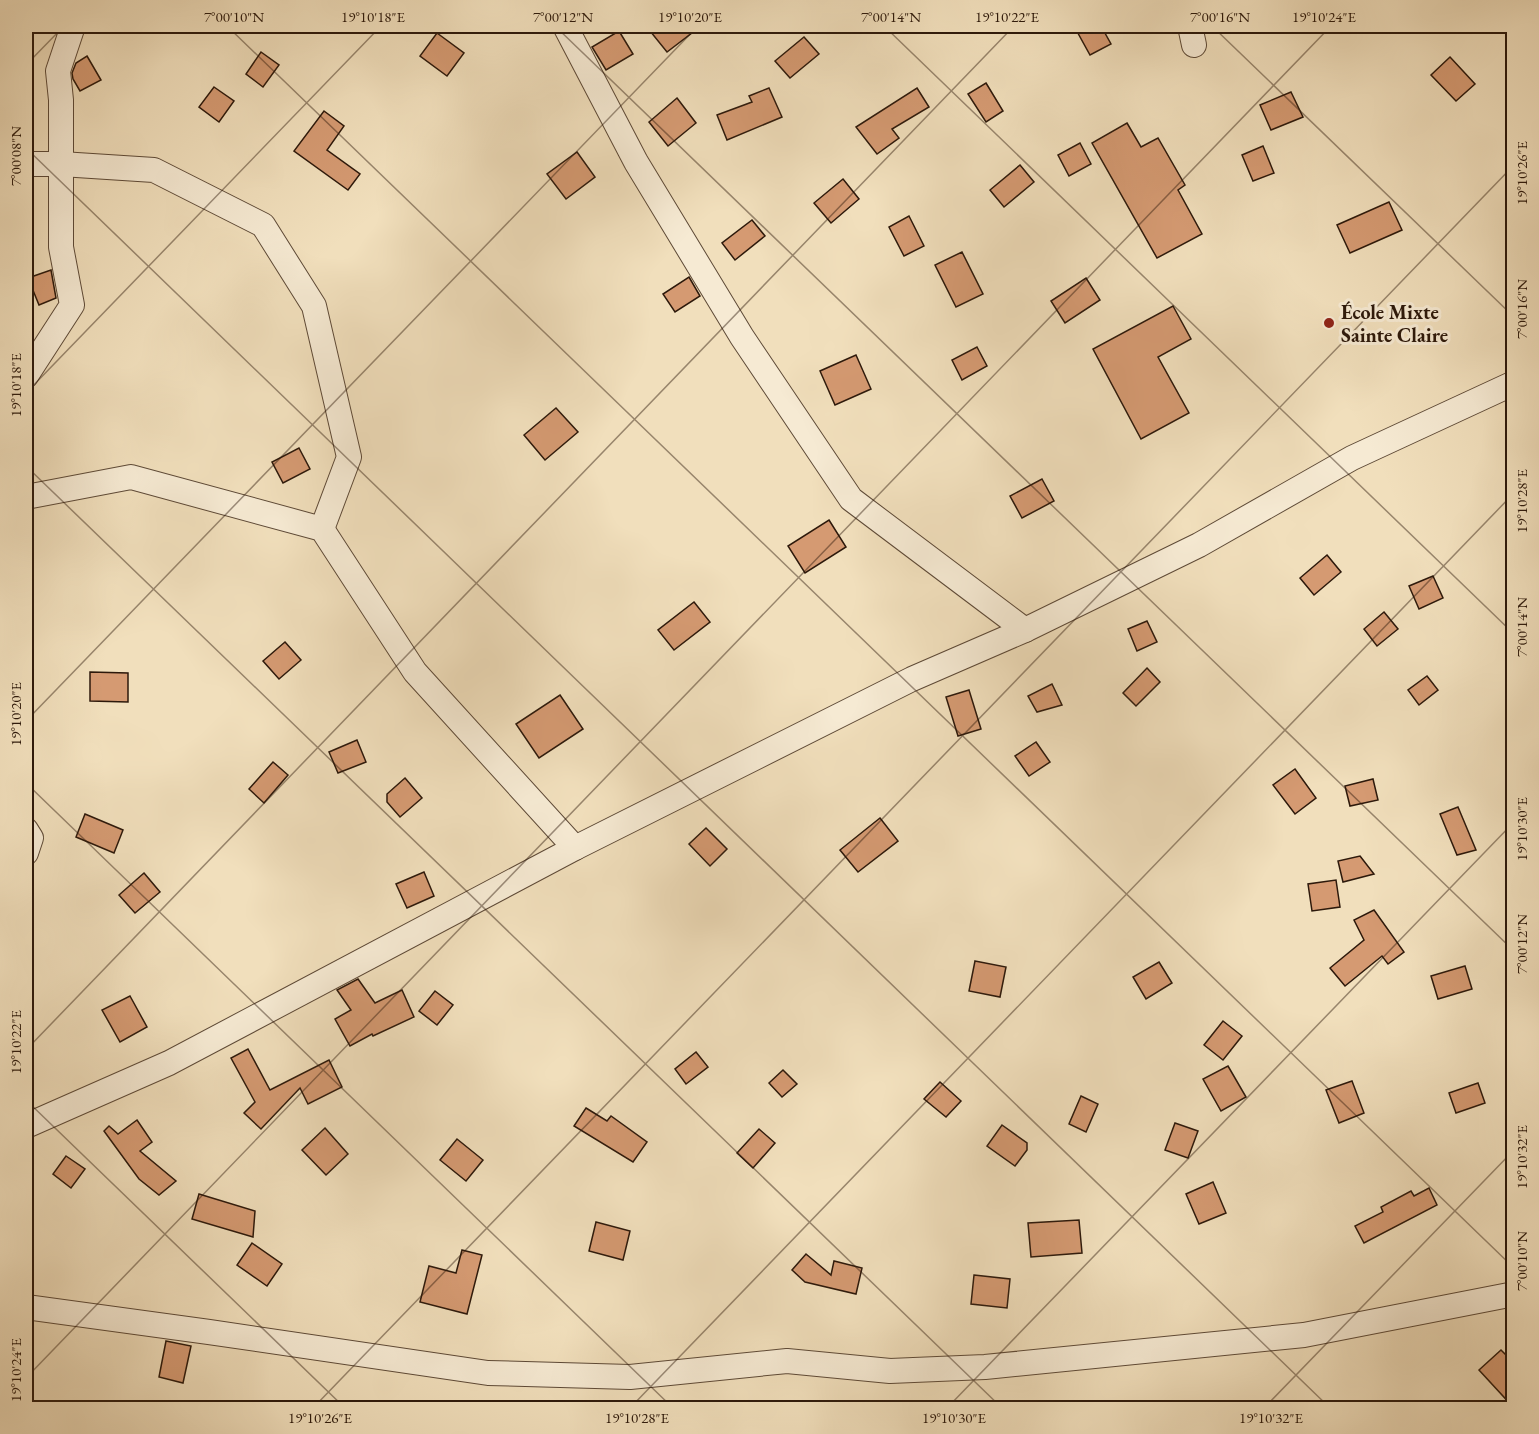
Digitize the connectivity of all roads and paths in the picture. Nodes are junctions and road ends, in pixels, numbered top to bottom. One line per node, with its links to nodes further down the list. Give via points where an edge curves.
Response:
1 (73, 26): 4 (street, via 58,72)
2 (565, 26): 9 (street, via 636,162 742,337 851,499)
3 (26, 164): 4 (street)
4 (61, 164): 5 (street, via 61,247 72,305); 8 (street, via 154,170 263,225 314,306 349,457)
5 (26, 376)
6 (1514, 383): 9 (street, via 1352,458 1199,545)
7 (26, 497): 8 (street, via 131,477)
8 (322, 529): 11 (street, via 415,672)
9 (1025, 630): 11 (street, via 912,679)
10 (26, 830): 12 (street, via 31,838)
11 (575, 848): 13 (street, via 169,1063)
12 (26, 853)
13 (26, 1126)
14 (1514, 1294): 15 (street, via 1304,1335 985,1367 890,1371 788,1361 630,1377 488,1373)
15 (26, 1307)

